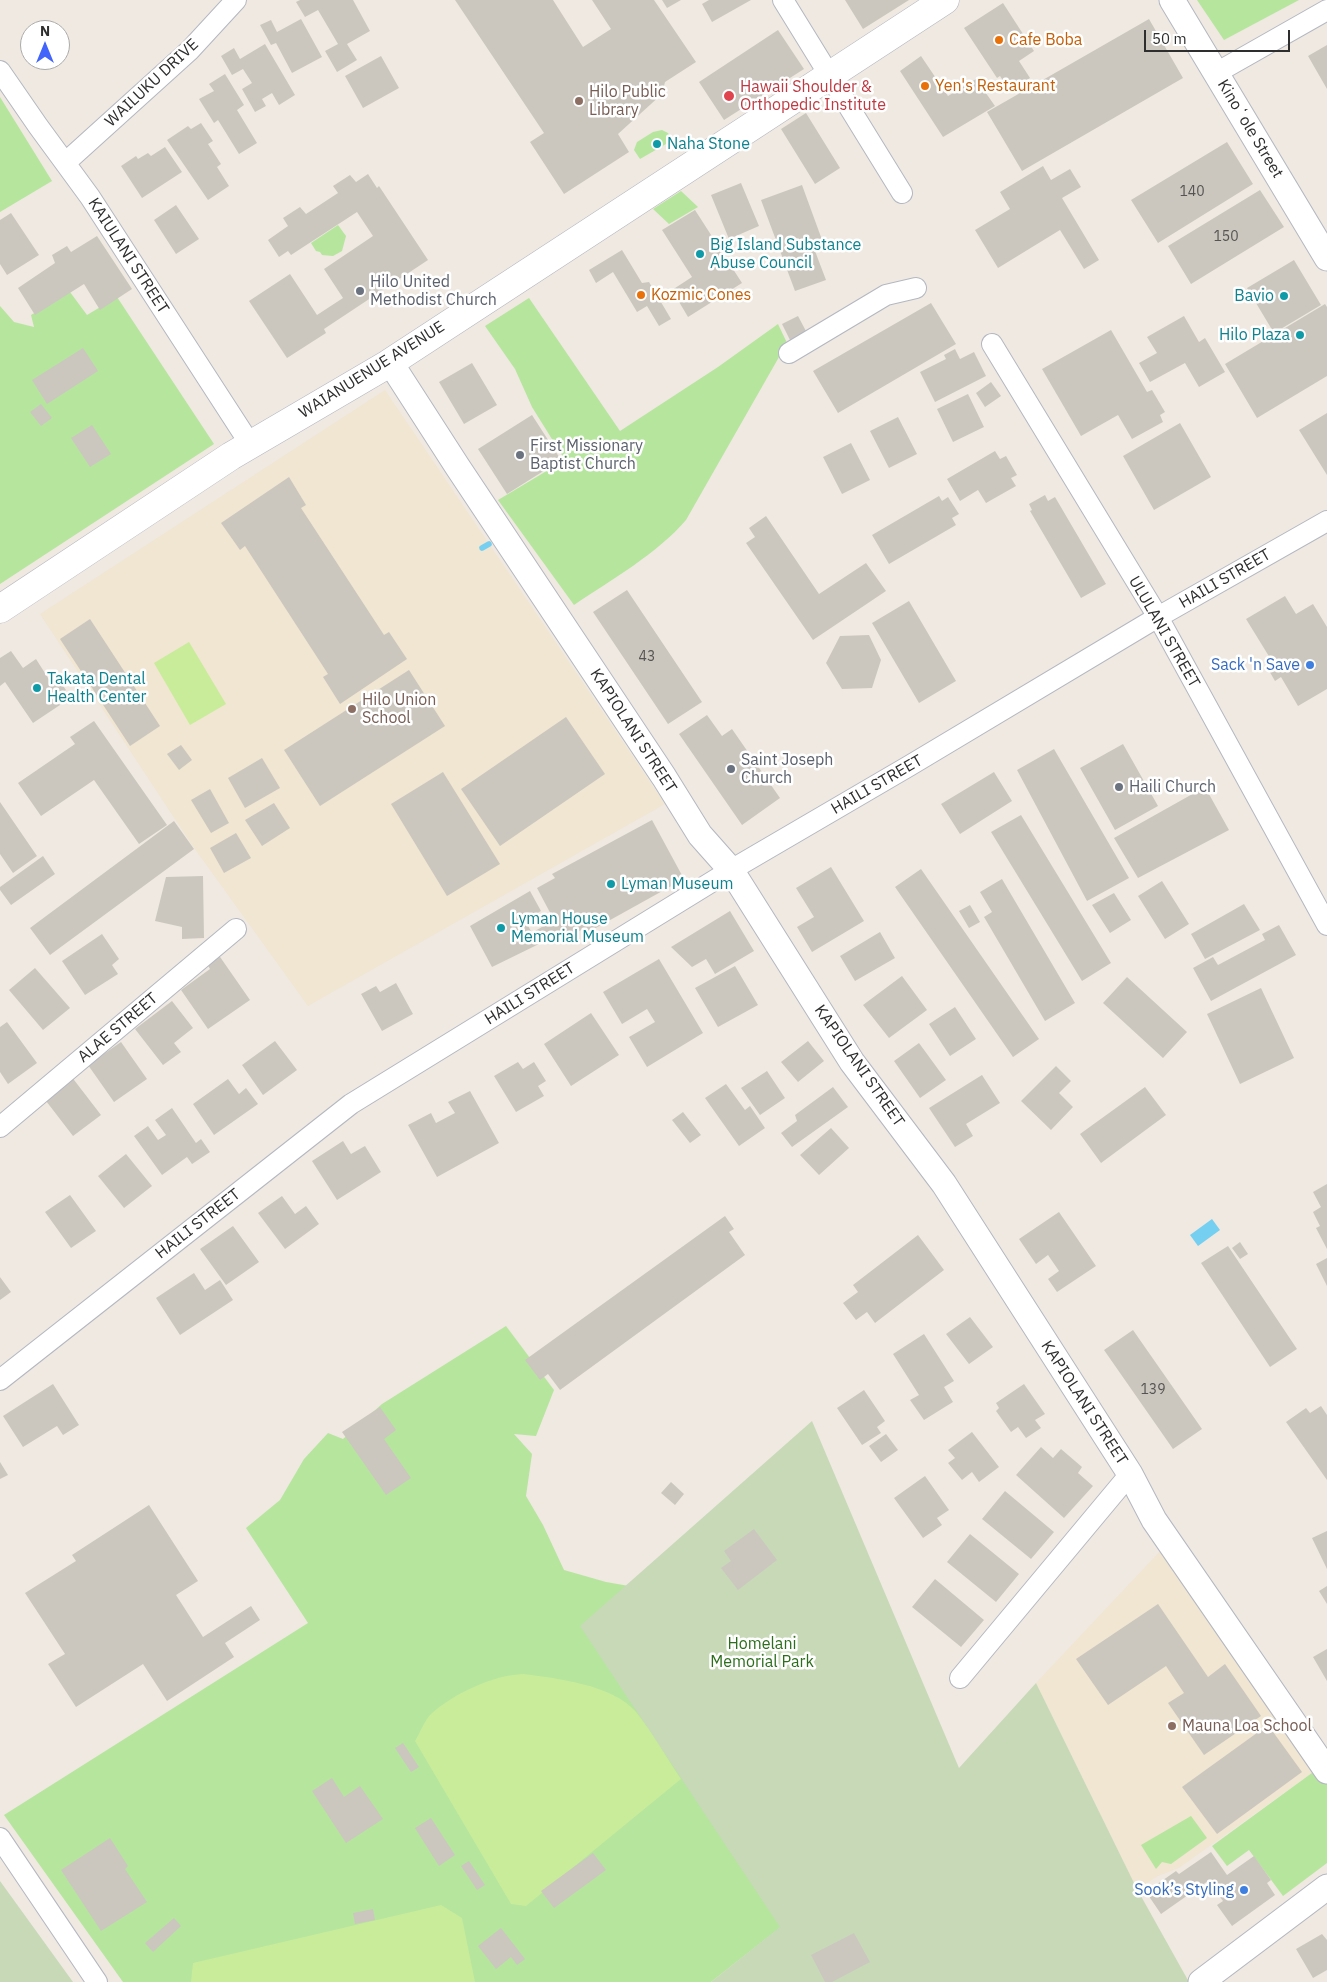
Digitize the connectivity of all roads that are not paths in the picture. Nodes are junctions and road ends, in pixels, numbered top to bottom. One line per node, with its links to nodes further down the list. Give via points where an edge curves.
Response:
1 (236, 0): 9 (street, WAILUKU DRIVE, via 190,50)
2 (783, 0): 8 (street)
3 (945, 0): 8 (main road, WAIANUENUE AVENUE)
4 (1172, 0): 7 (street, Kinoʻole Street)
5 (1327, 10): 7 (street)
6 (0, 71): 9 (street, KAIULANI STREET)
7 (1216, 73): 11 (street, Kinoʻole Street)
8 (830, 75): 10 (street); 15 (main road, WAIANUENUE AVENUE)
9 (65, 163): 16 (street, KAIULANI STREET)
10 (902, 193)
11 (1327, 258)
12 (916, 288): 14 (street, via 886,294)
13 (992, 344): 19 (street, ULULANI STREET)
14 (788, 353)
15 (390, 362): 16 (main road, WAIANUENUE AVENUE); 20 (street, KAPIOLANI STREET, via 700,835)
16 (250, 444): 18 (main road, WAIANUENUE AVENUE)
17 (1327, 521): 19 (street, HAILI STREET)
18 (0, 609)
19 (1158, 617): 20 (street, HAILI STREET); 21 (street, ULULANI STREET)
20 (731, 870): 24 (street, HAILI STREET, via 351,1104); 25 (street, KAPIOLANI STREET, via 852,1062 944,1184)
21 (1327, 925)
22 (236, 929): 23 (street, ALAE STREET)
23 (0, 1127)
24 (0, 1380)
25 (1130, 1474): 26 (street); 27 (street, KAPIOLANI STREET, via 1154,1520)
26 (960, 1678)
27 (1327, 1771)
28 (0, 1838): 30 (street)
29 (1327, 1887): 31 (street)
30 (97, 1982)
31 (1201, 1982)

